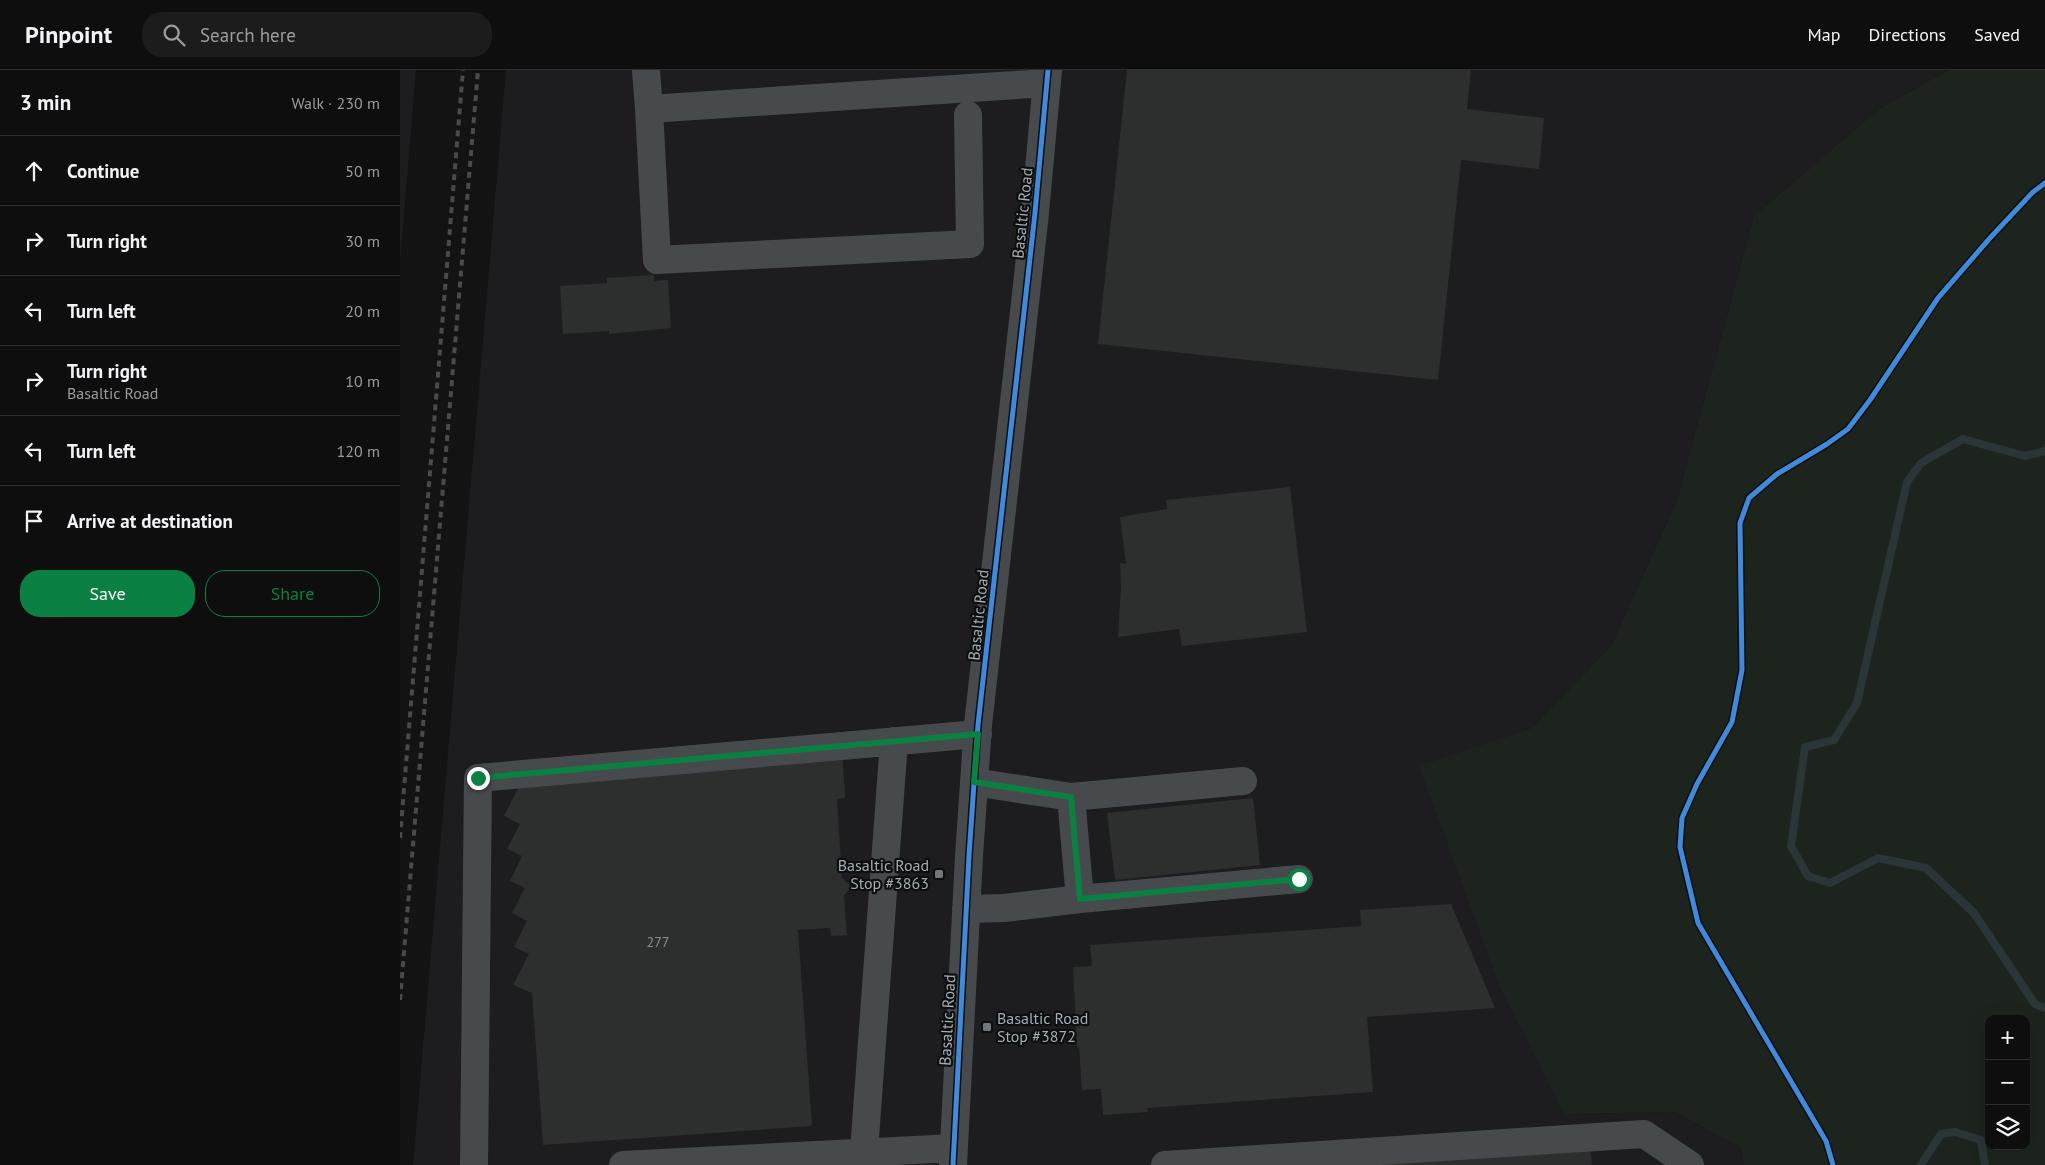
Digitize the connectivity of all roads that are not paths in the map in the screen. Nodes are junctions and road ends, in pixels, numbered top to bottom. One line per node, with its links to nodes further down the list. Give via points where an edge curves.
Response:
1 (646, 70): 4 (street)
2 (1047, 76): 3 (street); 6 (street, Basaltic Road)
3 (958, 80): 4 (street)
4 (649, 109): 5 (street, via 657,260 970,244)
5 (968, 115)
6 (978, 734): 7 (street); 8 (street, Basaltic Road)
7 (894, 741): 15 (street); 16 (street, via 478,778)
8 (974, 782): 10 (street); 13 (street, Basaltic Road)
9 (1243, 782): 10 (street)
10 (1071, 797): 12 (street)
11 (1299, 879): 12 (street)
12 (1080, 899): 13 (street)
13 (966, 909): 14 (street, Basaltic Road)
14 (953, 1157): 15 (street)
15 (864, 1159): 17 (street)
16 (474, 1165)
17 (623, 1165)
18 (1165, 1165): 19 (street, via 1644,1134)
19 (1690, 1165)

